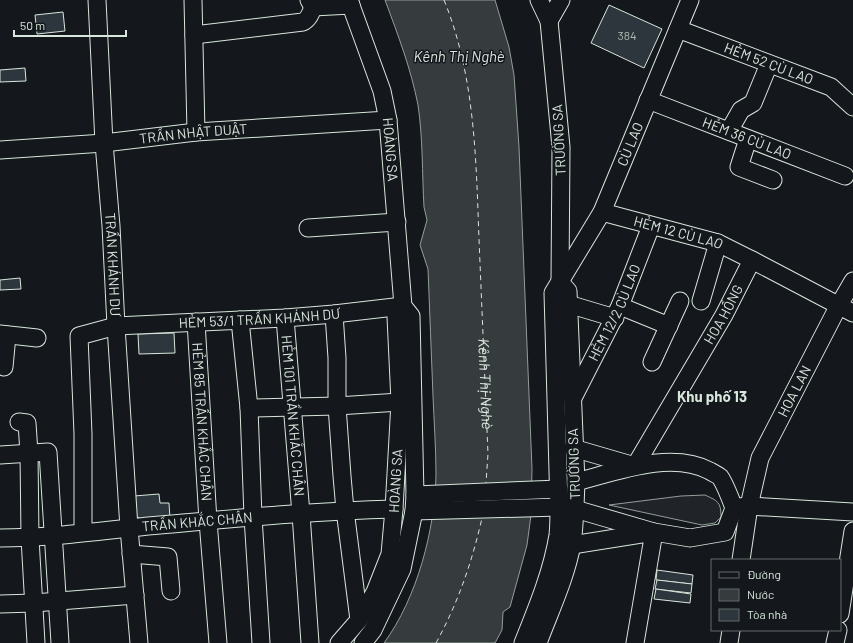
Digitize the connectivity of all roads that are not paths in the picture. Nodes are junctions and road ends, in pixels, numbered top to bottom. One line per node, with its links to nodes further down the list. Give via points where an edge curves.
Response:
1 (97, 0): 18 (street, TRẦN KHÁNH DƯ)
2 (193, 0): 10 (street)
3 (539, 0): 8 (street, TRƯỜNG SA)
4 (561, 0): 8 (street)
5 (690, 0): 9 (street, CÙ LAO)
6 (350, 2): 7 (street); 14 (street, HOÀNG SA, via 382,91)
7 (311, 3): 10 (street, via 310,15 303,22)
8 (549, 21): 29 (street, TRƯỜNG SA, via 561,146)
9 (678, 29): 11 (street, HẺM 52 CÙ LAO); 12 (street, CÙ LAO)
10 (194, 35): 16 (street)
11 (769, 64): 13 (street, HẺM 52 CÙ LAO, via 831,87); 15 (street, via 753,103 741,110)
12 (648, 100): 15 (street, HẺM 36 CÙ LAO); 22 (street, CÙ LAO)
13 (853, 107)
14 (388, 120): 16 (street, TRẦN NHẬT DUẬT); 23 (street, HOÀNG SA)
15 (729, 131): 17 (street, HẺM 36 CÙ LAO)
16 (196, 132): 18 (street, TRẦN NHẬT DUẬT)
17 (748, 138): 20 (street, HẺM 36 CÙ LAO); 21 (street, via 739,167)
18 (104, 143): 19 (street, TRẦN NHẬT DUẬT); 40 (street, TRẦN KHÁNH DƯ)
19 (0, 150)
20 (845, 176)
21 (773, 180)
22 (602, 212): 24 (street, HẺM 12 CÙ LAO); 29 (street, CÙ LAO)
23 (396, 222): 25 (street); 33 (street, HOÀNG SA)
24 (651, 226): 26 (street, HẺM 12 CÙ LAO); 35 (street, HẺM 12/2 CÙ LAO)
25 (308, 228)
26 (718, 243): 27 (street, HẺM 12 CÙ LAO); 31 (street)
27 (752, 260): 34 (street); 55 (street, HOA HỒNG, via 724,315)
28 (853, 281): 34 (street, HOA LAN)
29 (560, 282): 32 (street, TRƯỜNG SA, via 568,291); 57 (street, TRƯỜNG SA, via 553,293)
30 (680, 301): 41 (street)
31 (701, 301)
32 (568, 304): 35 (street); 46 (street, TRƯỜNG SA)
33 (404, 306): 36 (street, HẺM 53/1 TRẦN KHÁNH DƯ); 47 (street, HOÀNG SA, via 396,317); 58 (street, HOÀNG SA, via 411,316)
34 (846, 309): 59 (street, HOA LAN, via 760,458)
35 (618, 312): 41 (street); 46 (street, HẺM 12/2 CÙ LAO)
36 (334, 314): 37 (street, HẺM 53/1 TRẦN KHÁNH DƯ); 48 (street, via 337,358)
37 (285, 318): 38 (street, HẺM 53/1 TRẦN KHÁNH DƯ); 50 (street, HẺM 101 TRẦN KHẮC CHÂN)
38 (240, 320): 39 (street, HẺM 53/1 TRẦN KHÁNH DƯ); 49 (street)
39 (196, 322): 40 (street, HẺM 53/1 TRẦN KHÁNH DƯ); 66 (street, HẺM 85 TRẦN KHẮC CHÂN)
40 (116, 326): 67 (street, TRẦN KHÁNH DƯ); 69 (street, HẺM 53/1 TRẦN KHÁNH DƯ, via 79,336)
41 (669, 326): 44 (street)
42 (3, 334): 43 (street); 45 (street)
43 (37, 338)
44 (652, 362)
45 (4, 367)
46 (572, 398): 52 (street, TRƯỜNG SA)
47 (400, 402): 48 (street); 61 (street, HOÀNG SA)
48 (336, 406): 50 (street); 62 (street)
49 (249, 408): 50 (street); 65 (street)
50 (293, 408): 64 (street, HẺM 101 TRẦN KHẮC CHÂN)
51 (19, 422): 53 (street, via 27,422)
52 (573, 448): 55 (street); 56 (street, TRƯỜNG SA)
53 (29, 453): 54 (street); 71 (street, via 48,452); 73 (street)
54 (0, 455)
55 (635, 466): 56 (street); 59 (street, via 667,462 688,463 704,468 720,477)
56 (576, 482): 60 (street, TRƯỜNG SA)
57 (558, 489): 58 (street); 60 (street, TRƯỜNG SA)
58 (415, 503): 60 (street); 93 (street, HOÀNG SA, via 402,569 373,630)
59 (741, 507): 63 (street); 70 (street, via 725,532 690,538); 76 (street)
60 (567, 508): 70 (street); 74 (street, TRƯỜNG SA); 94 (street, TRƯỜNG SA, via 536,612)
61 (394, 509): 62 (street, TRẦN KHẮC CHÂN); 83 (street, HOÀNG SA, via 390,554 375,592)
62 (345, 510): 64 (street, TRẦN KHẮC CHÂN); 83 (street)
63 (853, 512)
64 (301, 514): 65 (street, TRẦN KHẮC CHÂN); 91 (street, HẺM 101 TRẦN KHẮC CHÂN)
65 (253, 517): 66 (street, TRẦN KHẮC CHÂN); 90 (street)
66 (208, 521): 67 (street, TRẦN KHẮC CHÂN); 89 (street, HẺM 85 TRẦN KHẮC CHÂN)
67 (129, 528): 69 (street, TRẦN KHẮC CHÂN); 75 (street, TRẦN KHÁNH DƯ)
68 (853, 531): 82 (street)
69 (83, 532): 71 (street, TRẦN KHẮC CHÂN)
70 (654, 532): 74 (street); 96 (street)
71 (53, 536): 73 (street, TRẦN KHẮC CHÂN); 79 (street)
72 (0, 538): 73 (street, TRẦN KHẮC CHÂN)
73 (30, 538): 80 (street)
74 (572, 545): 95 (street, TRƯỜNG SA, via 561,584)
75 (132, 554): 77 (street, via 168,557); 78 (street, TRẦN KHÁNH DƯ)
76 (741, 559)
77 (171, 591)
78 (135, 595): 79 (street); 88 (street, TRẦN KHÁNH DƯ)
79 (57, 602): 80 (street); 87 (street)
80 (34, 603): 81 (street); 86 (street)
81 (0, 604)
82 (841, 608)
83 (359, 620): 92 (street, HOÀNG SA)
84 (731, 631): 97 (street)
85 (838, 631): 98 (street)
86 (36, 643)
87 (60, 643)
88 (139, 643)
89 (218, 643)
90 (261, 643)
91 (310, 643)
92 (339, 643)
93 (363, 643)
94 (523, 643)
95 (538, 643)
96 (635, 643)
97 (729, 643)
98 (836, 643)

